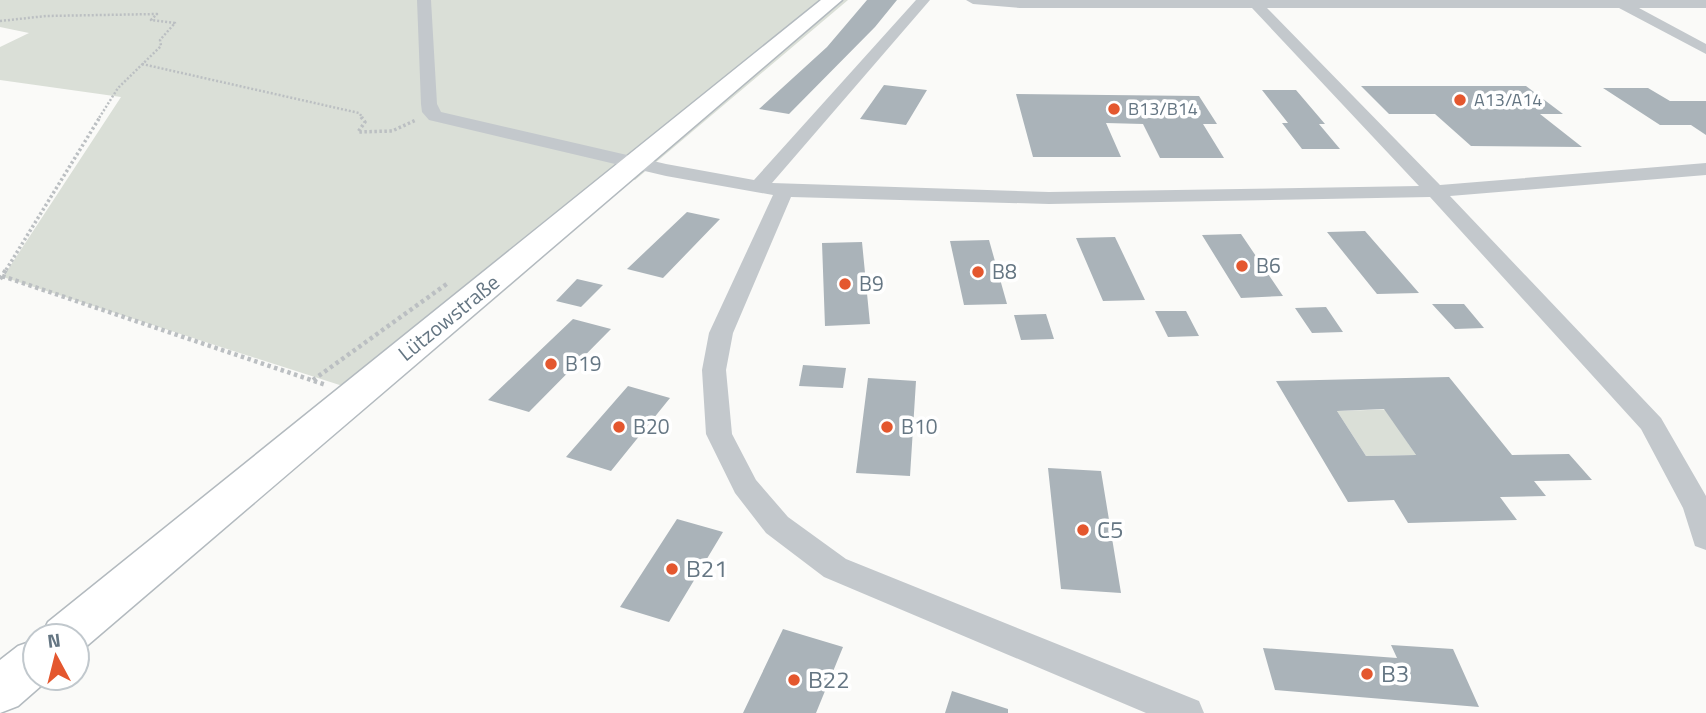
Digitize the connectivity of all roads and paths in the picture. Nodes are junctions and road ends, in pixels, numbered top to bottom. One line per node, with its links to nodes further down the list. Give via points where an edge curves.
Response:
1 (424, 0): 11 (street, via 429,104)
2 (833, 0): 12 (street, Lützowstraße)
3 (923, 0): 14 (street)
4 (973, 0): 6 (street)
5 (1618, 2): 6 (street); 7 (street); 9 (street)
6 (1255, 3): 15 (street)
7 (1706, 4)
8 (0, 21): 10 (path, via 157,14 151,20 175,23 160,40 161,46)
9 (1706, 50)
10 (141, 64): 11 (path, via 359,113 365,122 358,132 392,131); 16 (path, via 118,88)
11 (435, 116): 12 (street)
12 (637, 164): 14 (street); 19 (street, Lützowstraße)
13 (1706, 169): 15 (street)
14 (771, 189): 15 (street, via 1049,198); 22 (street, via 721,333 714,370 719,434 745,486 777,525 835,568)
15 (1435, 191): 18 (street, via 1652,424 1698,508)
16 (1, 277): 17 (path)
17 (312, 380)
18 (1706, 538)
19 (82, 622)
20 (21, 673): 21 (street)
21 (0, 690)
22 (1186, 713)

